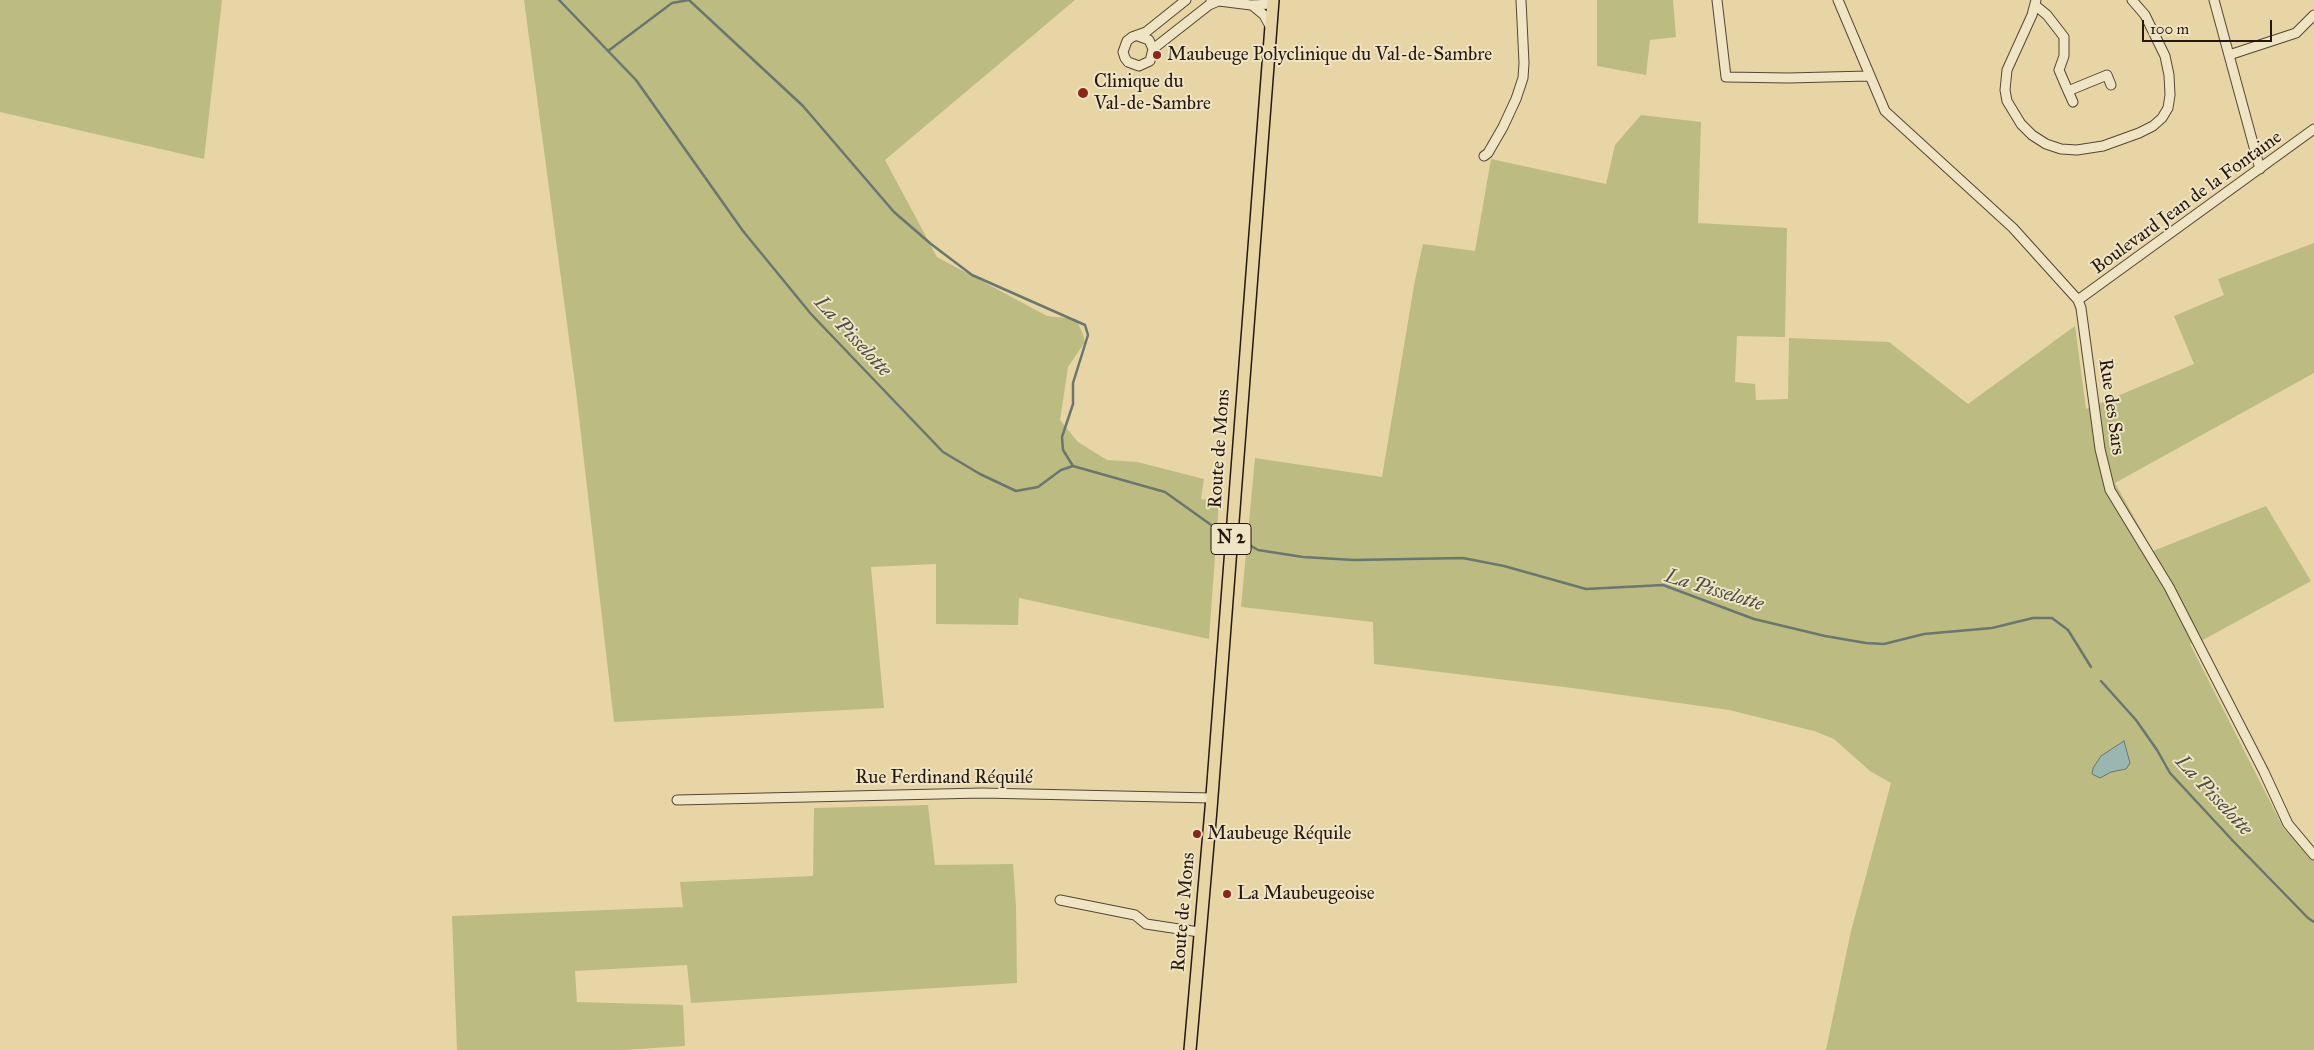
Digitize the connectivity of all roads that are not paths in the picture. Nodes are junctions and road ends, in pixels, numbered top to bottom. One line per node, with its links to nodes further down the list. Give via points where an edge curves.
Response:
1 (1186, 0): 13 (street)
2 (1521, 0): 21 (street, via 1523,78 1503,127)
3 (1717, 0): 16 (street, via 1726,77)
4 (1838, 0): 16 (street, Rue des Sars)
5 (2132, 0): 9 (street, via 2145,16 2165,56 2169,75 2168,108 2162,118 2139,134 2103,146 2077,150 2061,149 2032,135 2007,101 2007,70)
6 (2214, 0): 15 (street)
7 (1213, 1): 10 (street); 14 (street)
8 (1273, 2): 10 (street); 12 (main road, Route de Mons / N 2)
9 (2036, 3): 18 (street, via 2064,37 2064,56 2059,70)
10 (1251, 5): 12 (street, via 1264,15)
11 (2314, 15): 15 (street, via 2296,33)
12 (1271, 28): 24 (main road, Route de Mons / N 2)
13 (1138, 36): 14 (street, via 1149,40); 14 (street, via 1124,46 1128,62 1146,65 1153,56)
14 (1153, 49)
15 (2229, 56): 22 (street)
16 (1868, 76): 23 (street, Rue des Sars, via 1885,112 2014,228)
17 (2111, 85): 18 (street, via 2105,70)
18 (2068, 91): 19 (street)
19 (2073, 102)
20 (2314, 129): 22 (street, Boulevard Jean de la Fontaine)
21 (1484, 156)
22 (2260, 169): 23 (street, Boulevard Jean de la Fontaine)
23 (2078, 300): 26 (street, Rue des Sars, via 2100,449 2110,490 2177,601 2288,824)
24 (1212, 798): 25 (street, Rue Ferdinand Réquilé, via 982,793); 28 (main road, Route de Mons / N 2)
25 (677, 800)
26 (2314, 855)
27 (1060, 900): 28 (street, via 1135,915 1146,924)
28 (1199, 932): 29 (main road, Route de Mons / N 2)
29 (1190, 1050)

